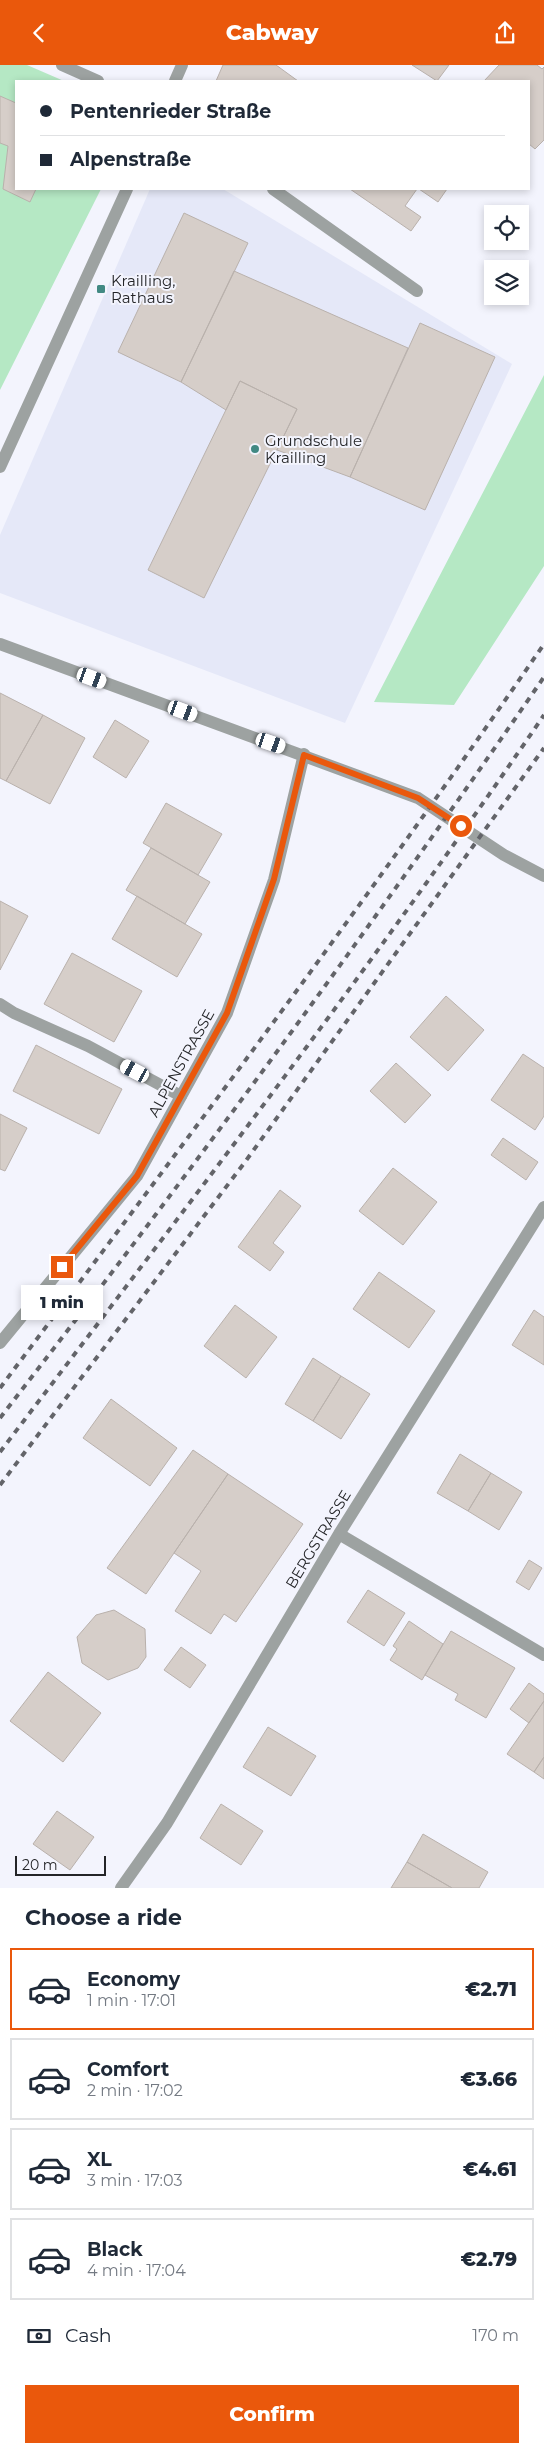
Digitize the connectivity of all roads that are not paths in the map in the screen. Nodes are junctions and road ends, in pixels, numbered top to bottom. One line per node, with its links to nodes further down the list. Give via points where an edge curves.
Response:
1 (62, 65): 3 (street)
2 (182, 65): 4 (street)
3 (96, 80)
4 (175, 80)
5 (127, 190): 8 (street)
6 (274, 190): 7 (street)
7 (417, 291)
8 (0, 467)
9 (0, 644): 10 (street)
10 (304, 755): 11 (street, via 418,798 504,855); 13 (street, ALPENSTRASSE, via 274,879 227,1013)
11 (544, 876)
12 (0, 1004): 13 (street)
13 (181, 1096): 15 (street, ALPENSTRASSE, via 137,1176)
14 (544, 1207): 16 (street, BERGSTRASSE)
15 (0, 1343)
16 (339, 1534): 17 (street); 18 (street, BERGSTRASSE, via 167,1823)
17 (544, 1655)
18 (122, 1888)

